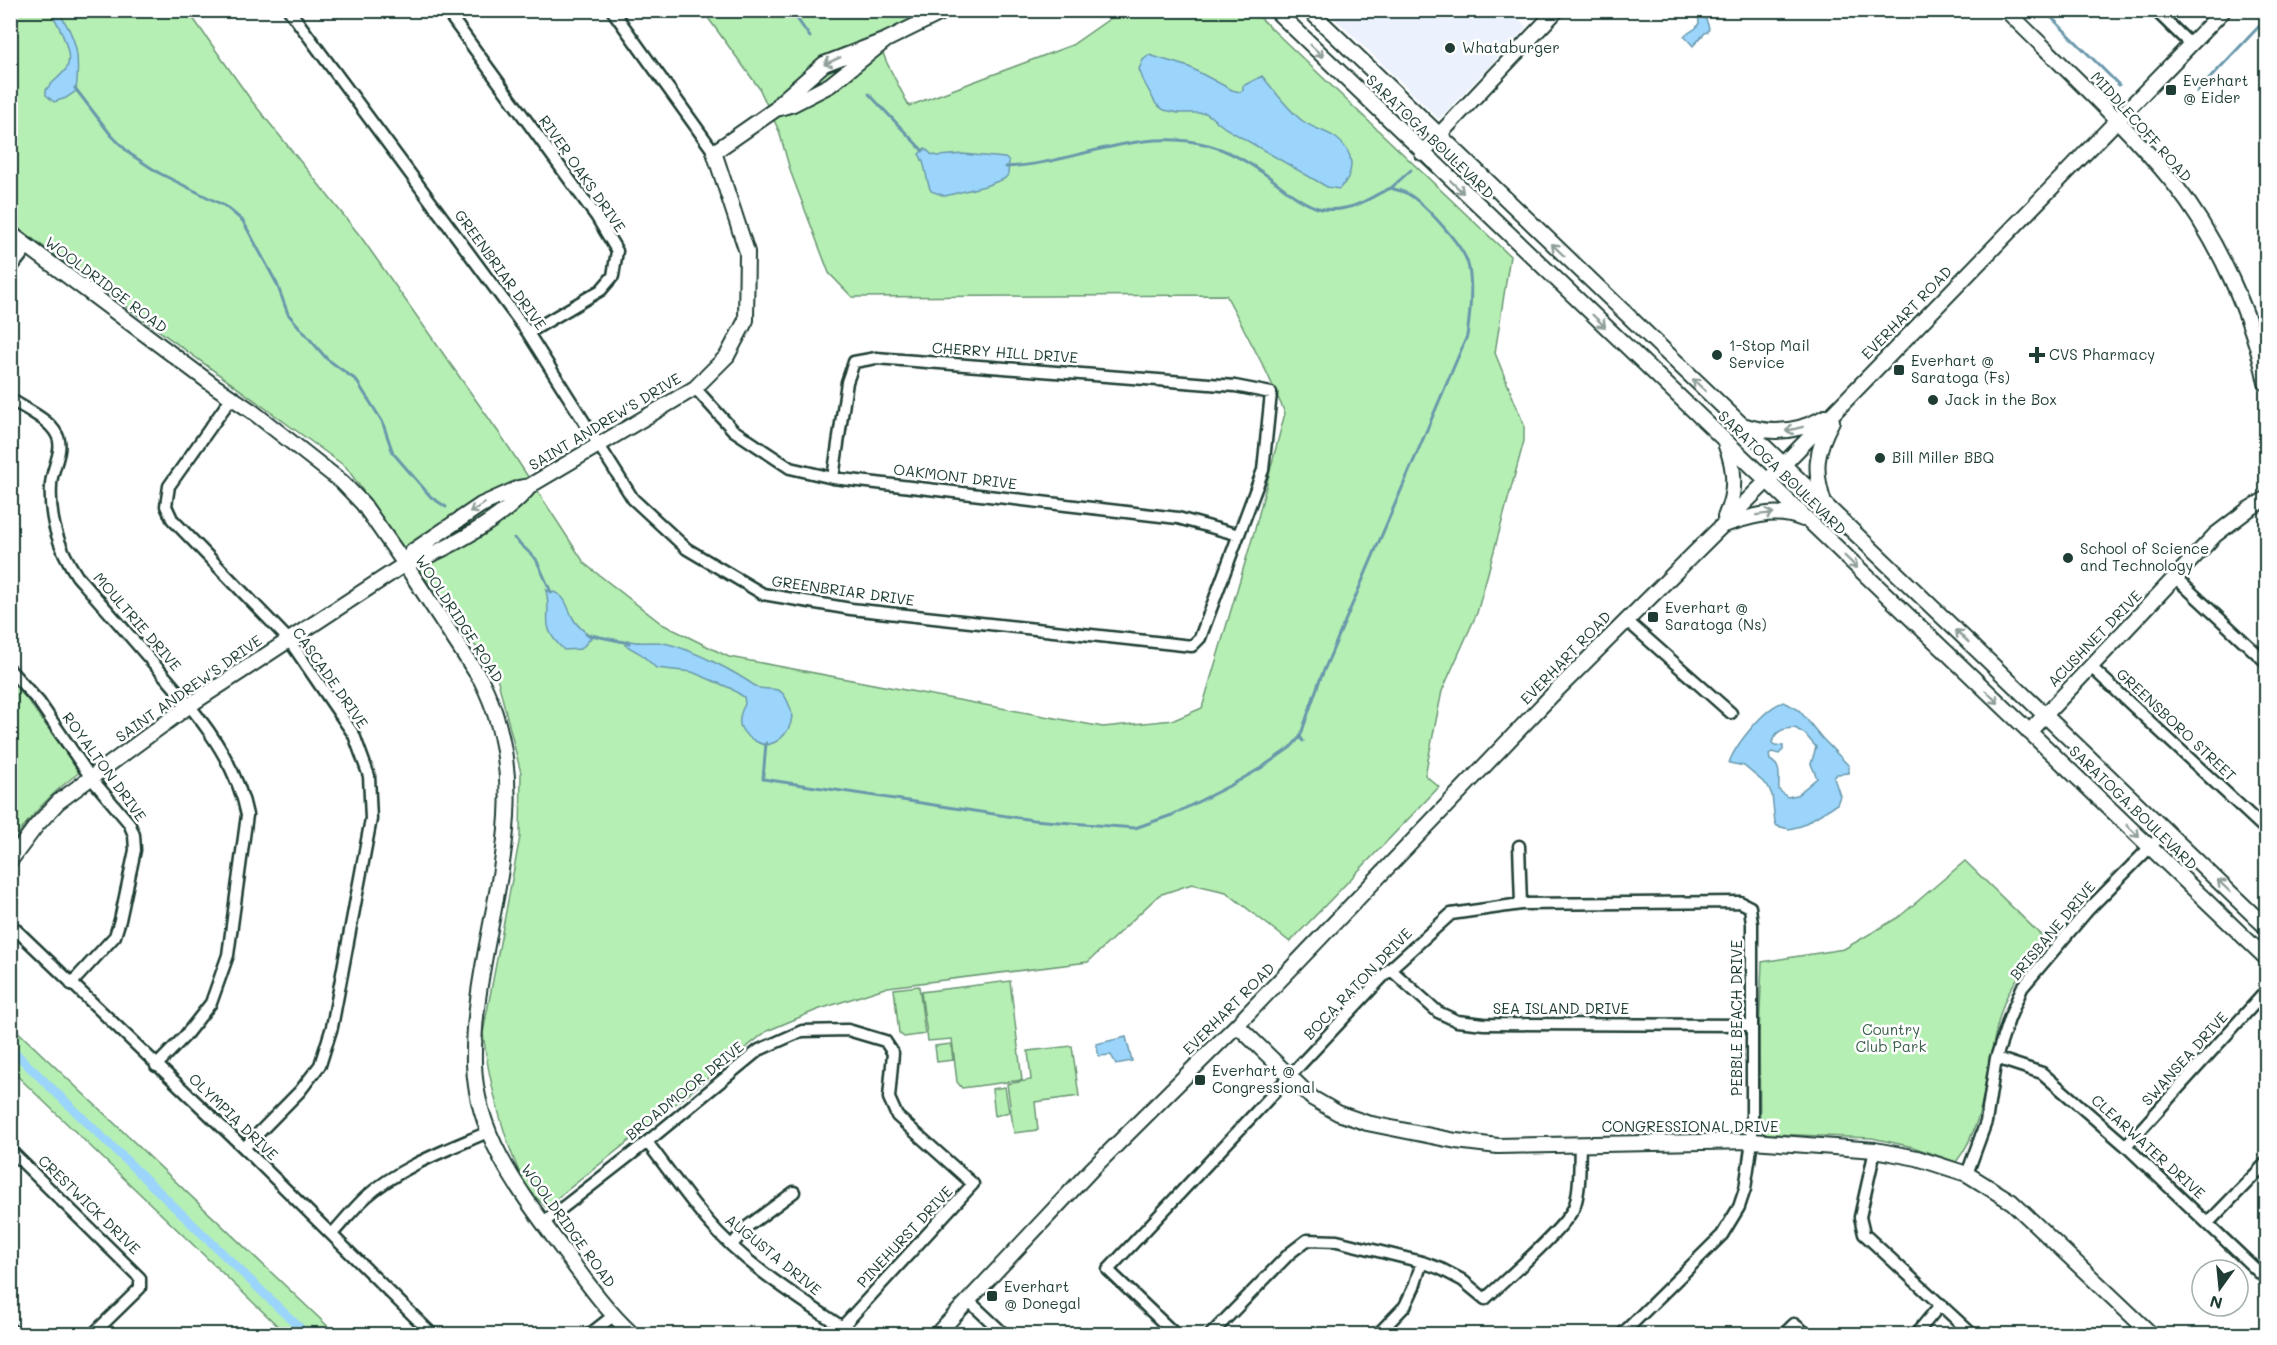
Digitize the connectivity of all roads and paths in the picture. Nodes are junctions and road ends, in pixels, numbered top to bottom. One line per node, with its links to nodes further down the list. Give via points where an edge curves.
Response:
1 (289, 10): 21 (street, GREENBRIAR DRIVE)
2 (446, 10): 21 (street, RIVER OAKS DRIVE, via 596,216 617,251 613,276 601,290)
3 (612, 10): 16 (street, SAINT ANDREW'S DRIVE)
4 (947, 10): 11 (main road)
5 (1275, 10): 17 (main road, SARATOGA BOULEVARD, one-way to 17)
6 (1309, 10): 15 (main road, SARATOGA BOULEVARD)
7 (1557, 10): 15 (main road)
8 (2006, 10): 14 (main road, MIDDLECOFF ROAD)
9 (2156, 10): 12 (street)
10 (2224, 10): 12 (main road, EVERHART ROAD)
11 (886, 40): 13 (main road, via 830,85); 13 (main road, one-way to 13, via 824,64)
12 (2191, 45): 14 (main road, EVERHART ROAD)
13 (776, 109): 16 (main road)
14 (2118, 121): 22 (main road, MIDDLECOFF ROAD, via 2176,186 2212,243 2241,298); 27 (main road, EVERHART ROAD)
15 (1438, 136): 17 (main road); 28 (main road, SARATOGA BOULEVARD, one-way to 15)
16 (714, 152): 23 (main road, SAINT ANDREW'S DRIVE, via 747,252 746,320 727,356)
17 (1422, 153): 29 (main road, SARATOGA BOULEVARD, one-way to 29)
18 (10, 233): 19 (main road, WOOLDRIDGE ROAD)
19 (28, 247): 20 (street); 25 (main road, WOOLDRIDGE ROAD)
20 (10, 270)
21 (528, 333): 30 (street, GREENBRIAR DRIVE)
22 (2266, 378)
23 (695, 388): 30 (main road, SAINT ANDREW'S DRIVE); 32 (street, OAKMONT DRIVE, via 733,430 790,468)
24 (1271, 393): 32 (street, CHERRY HILL DRIVE, via 1235,386 876,358 854,362 847,382); 38 (street, GREENBRIAR DRIVE, via 1263,470)
25 (232, 397): 39 (main road, WOOLDRIDGE ROAD, via 342,482 363,504); 42 (street, CASCADE DRIVE, via 169,486 166,506 172,519)
26 (10, 399): 46 (street, MOULTRIE DRIVE, via 52,428 58,437 51,510 65,557 77,576)
27 (1841, 405): 28 (main road, one-way to 28, via 1822,418 1782,432); 31 (main road, EVERHART ROAD); 35 (main road, via 1817,457)
28 (1742, 425): 31 (main road, SARATOGA BOULEVARD)
29 (1724, 441): 33 (main road, SARATOGA BOULEVARD); 37 (main road, via 1734,481 1732,500)
30 (598, 446): 38 (street, GREENBRIAR DRIVE, via 633,499 687,549 763,594 850,609 1192,646 1200,638); 39 (main road, SAINT ANDREW'S DRIVE, via 531,486 481,505 413,551)
31 (1783, 465): 33 (main road, EVERHART ROAD); 35 (main road, SARATOGA BOULEVARD)
32 (833, 478): 38 (street, OAKMONT DRIVE, via 1178,518)
33 (1766, 481): 36 (main road, SARATOGA BOULEVARD); 37 (main road, EVERHART ROAD)
34 (2266, 499): 40 (main road, ACUSHNET DRIVE, via 2215,535)
35 (1824, 505): 48 (main road, SARATOGA BOULEVARD, one-way to 35)
36 (1809, 522): 37 (main road, one-way to 36, via 1769,512); 49 (main road, SARATOGA BOULEVARD, one-way to 49)
37 (1721, 525): 41 (main road, EVERHART ROAD)
38 (1239, 535)
39 (405, 564): 42 (main road, SAINT ANDREW'S DRIVE); 70 (main road, WOOLDRIDGE ROAD, via 485,688 505,758 508,793 503,861 475,1029 474,1066)
40 (2176, 578): 43 (street); 44 (main road, ACUSHNET DRIVE)
41 (1626, 620): 47 (street); 65 (main road, EVERHART ROAD)
42 (289, 640): 46 (main road, SAINT ANDREW'S DRIVE); 75 (street, CASCADE DRIVE, via 354,735 369,776 371,819 332,1027 320,1065)
43 (2264, 656)
44 (2090, 666): 48 (main road, ACUSHNET DRIVE); 51 (street, GREENSBORO STREET)
45 (10, 670): 50 (street, ROYALTON DRIVE, via 39,702)
46 (190, 705): 50 (main road, SAINT ANDREW'S DRIVE); 68 (street, MOULTRIE DRIVE, via 232,769 243,793 247,815 228,955 211,1004)
47 (1731, 713)
48 (2045, 715): 49 (main road, ACUSHNET DRIVE); 52 (main road, SARATOGA BOULEVARD)
49 (2029, 732): 54 (main road, SARATOGA BOULEVARD, one-way to 54)
50 (91, 778): 55 (main road, SAINT ANDREW'S DRIVE, via 58,802); 62 (street, ROYALTON DRIVE, via 129,823 135,850 115,936)
51 (2266, 830)
52 (2166, 831): 54 (street, BRISBANE DRIVE); 59 (main road, SARATOGA BOULEVARD, one-way to 52)
53 (1519, 846): 56 (street)
54 (2150, 847): 60 (main road, SARATOGA BOULEVARD); 67 (street, BRISBANE DRIVE, via 2088,910 2022,988)
55 (10, 861)
56 (1521, 904): 57 (street, BOCA RATON DRIVE, via 1740,902); 61 (street, BOCA RATON DRIVE, via 1451,914)
57 (1750, 907): 64 (street, PEBBLE BEACH DRIVE)
58 (10, 924): 62 (street, OLYMPIA DRIVE)
59 (2266, 927)
60 (2266, 958)
61 (1390, 969): 64 (street, SEA ISLAND DRIVE, via 1438,1012 1456,1021); 69 (street, BOCA RATON DRIVE)
62 (70, 984): 68 (street, OLYMPIA DRIVE)
63 (2266, 992): 74 (street, SWANSEA DRIVE)
64 (1751, 1024): 71 (street, PEBBLE BEACH DRIVE)
65 (1237, 1026): 69 (main road, CONGRESSIONAL DRIVE); 87 (main road, EVERHART ROAD, via 1091,1170)
66 (893, 1053): 72 (street, BROADMOOR DRIVE, via 885,1041 848,1030 802,1031 759,1050); 90 (street, PINEHURST DRIVE, via 888,1098 897,1116 973,1184)
67 (1996, 1058): 74 (street, CLEARWATER DRIVE, via 2042,1072); 79 (street, BRISBANE DRIVE, via 1986,1122)
68 (156, 1066): 75 (street, OLYMPIA DRIVE)
69 (1290, 1076): 73 (main road, CONGRESSIONAL DRIVE, via 1312,1098 1367,1123 1467,1143); 99 (street, BOCA RATON DRIVE, via 1108,1270)
70 (488, 1132): 81 (main road, WOOLDRIDGE ROAD, via 499,1156); 83 (street, via 396,1176 366,1197)
71 (1752, 1141): 73 (main road, CONGRESSIONAL DRIVE); 77 (main road, CONGRESSIONAL DRIVE); 102 (street, PEBBLE BEACH DRIVE, via 1745,1189 1722,1235)
72 (647, 1142): 81 (street, BROADMOOR DRIVE); 84 (street, AUGUSTA DRIVE, via 706,1220)
73 (1580, 1145): 85 (street, via 1575,1207 1563,1224 1485,1299 1462,1280)
74 (2126, 1146): 82 (street, CLEARWATER DRIVE)
75 (244, 1148): 83 (street, OLYMPIA DRIVE)
76 (10, 1150): 93 (street, CRESTWICK DRIVE, via 141,1278 142,1285)
77 (1875, 1150): 79 (main road, CONGRESSIONAL DRIVE); 88 (street, via 1860,1217 1864,1234)
78 (2266, 1163): 82 (street)
79 (1967, 1174): 107 (main road, CONGRESSIONAL DRIVE, via 2012,1202)
80 (795, 1192): 84 (street, via 747,1226)
81 (543, 1223): 89 (main road, WOOLDRIDGE ROAD)
82 (2208, 1223): 86 (street, CLEARWATER DRIVE)
83 (332, 1234): 94 (street, OLYMPIA DRIVE)
84 (732, 1245): 90 (street, AUGUSTA DRIVE)
85 (1422, 1262): 100 (street, via 1337,1241 1307,1240); 101 (street, via 1405,1306)
86 (2266, 1279)
87 (969, 1302): 97 (main road, EVERHART ROAD); 98 (street)
88 (1941, 1304): 105 (street); 106 (street)
89 (613, 1316): 95 (street); 96 (main road, WOOLDRIDGE ROAD)
90 (842, 1327)
91 (10, 1329): 92 (street)
92 (16, 1335)
93 (93, 1335)
94 (432, 1335)
95 (590, 1335)
96 (632, 1335)
97 (937, 1335)
98 (1004, 1335)
99 (1175, 1335)
100 (1211, 1335)
101 (1378, 1335)
102 (1622, 1335)
103 (1784, 1335): 104 (street, via 1794,1324)
104 (1807, 1335)
105 (1916, 1335)
106 (1972, 1335)
107 (2151, 1335)

